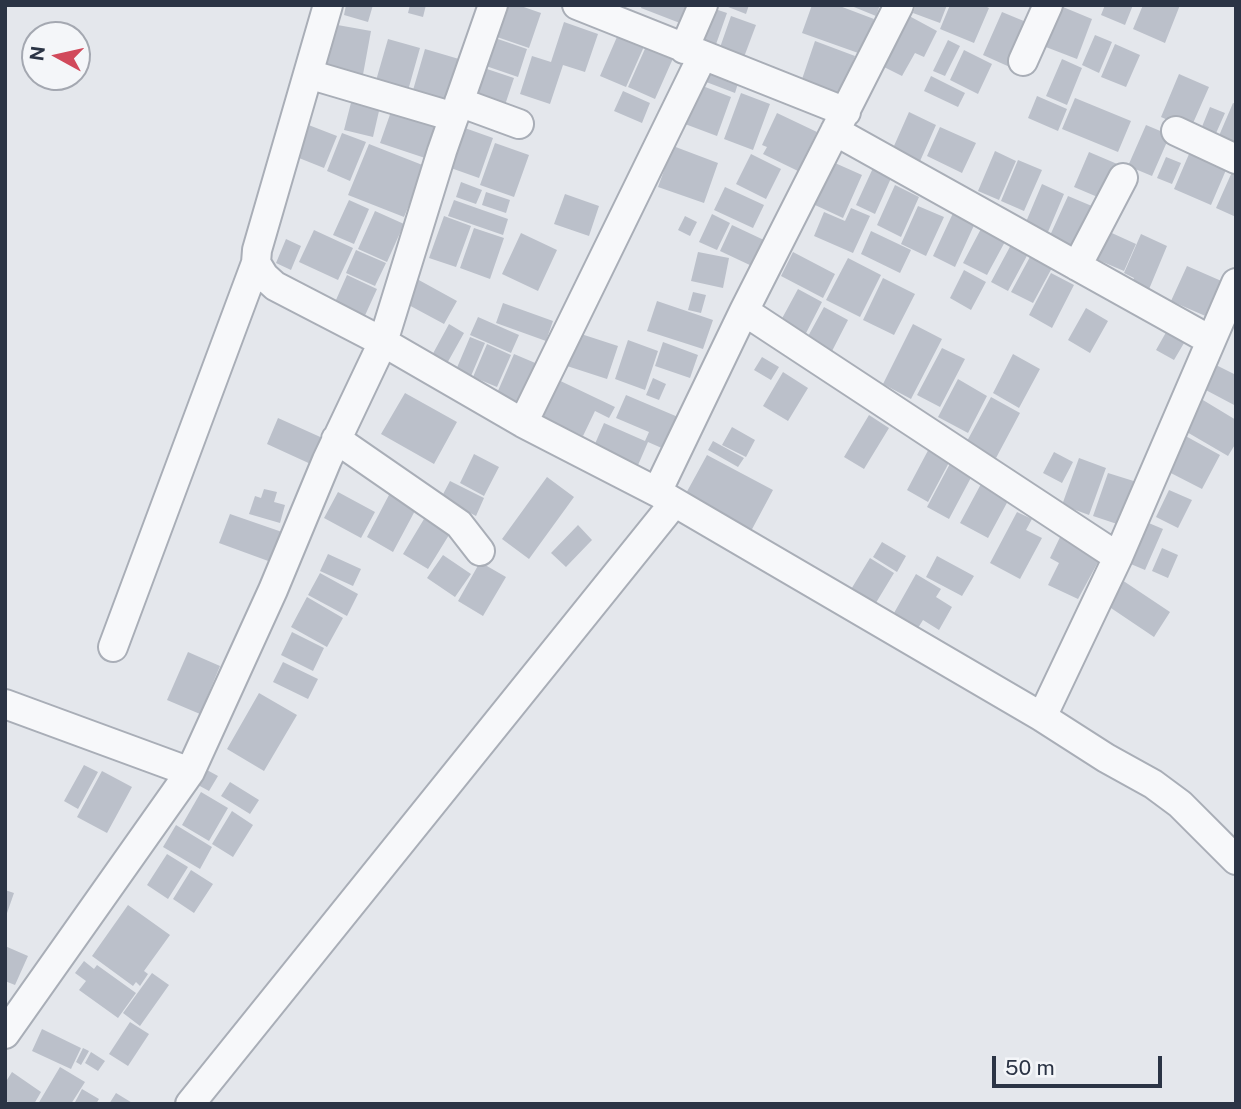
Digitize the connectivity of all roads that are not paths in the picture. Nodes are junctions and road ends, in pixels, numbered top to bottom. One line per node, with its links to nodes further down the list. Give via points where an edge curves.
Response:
1 (328, 5): 9 (street)
2 (493, 5): 10 (street)
3 (577, 5): 7 (street)
4 (703, 5): 7 (street)
5 (899, 5): 11 (street)
6 (1048, 5): 8 (street)
7 (693, 53): 11 (street); 22 (street)
8 (1023, 61)
9 (308, 74): 10 (street); 16 (street)
10 (456, 110): 12 (street); 21 (street)
11 (840, 121): 17 (street); 19 (street)
12 (519, 124)
13 (1176, 131): 14 (street)
14 (1236, 159)
15 (1123, 177): 17 (street)
16 (256, 263): 21 (street, via 275,286); 27 (street)
17 (1077, 266): 20 (street)
18 (1236, 283): 20 (street)
19 (744, 311): 24 (street); 26 (street)
20 (1222, 329): 26 (street)
21 (383, 342): 22 (street); 23 (street)
22 (523, 424): 24 (street)
23 (337, 439): 25 (street, via 459,524); 30 (street)
24 (666, 497): 29 (street); 33 (street)
25 (480, 551)
26 (1118, 557): 29 (street)
27 (113, 647)
28 (5, 704): 30 (street)
29 (1042, 717): 31 (street, via 1153,784)
30 (190, 772): 32 (street)
31 (1236, 860)
32 (5, 1034)
33 (190, 1104)

